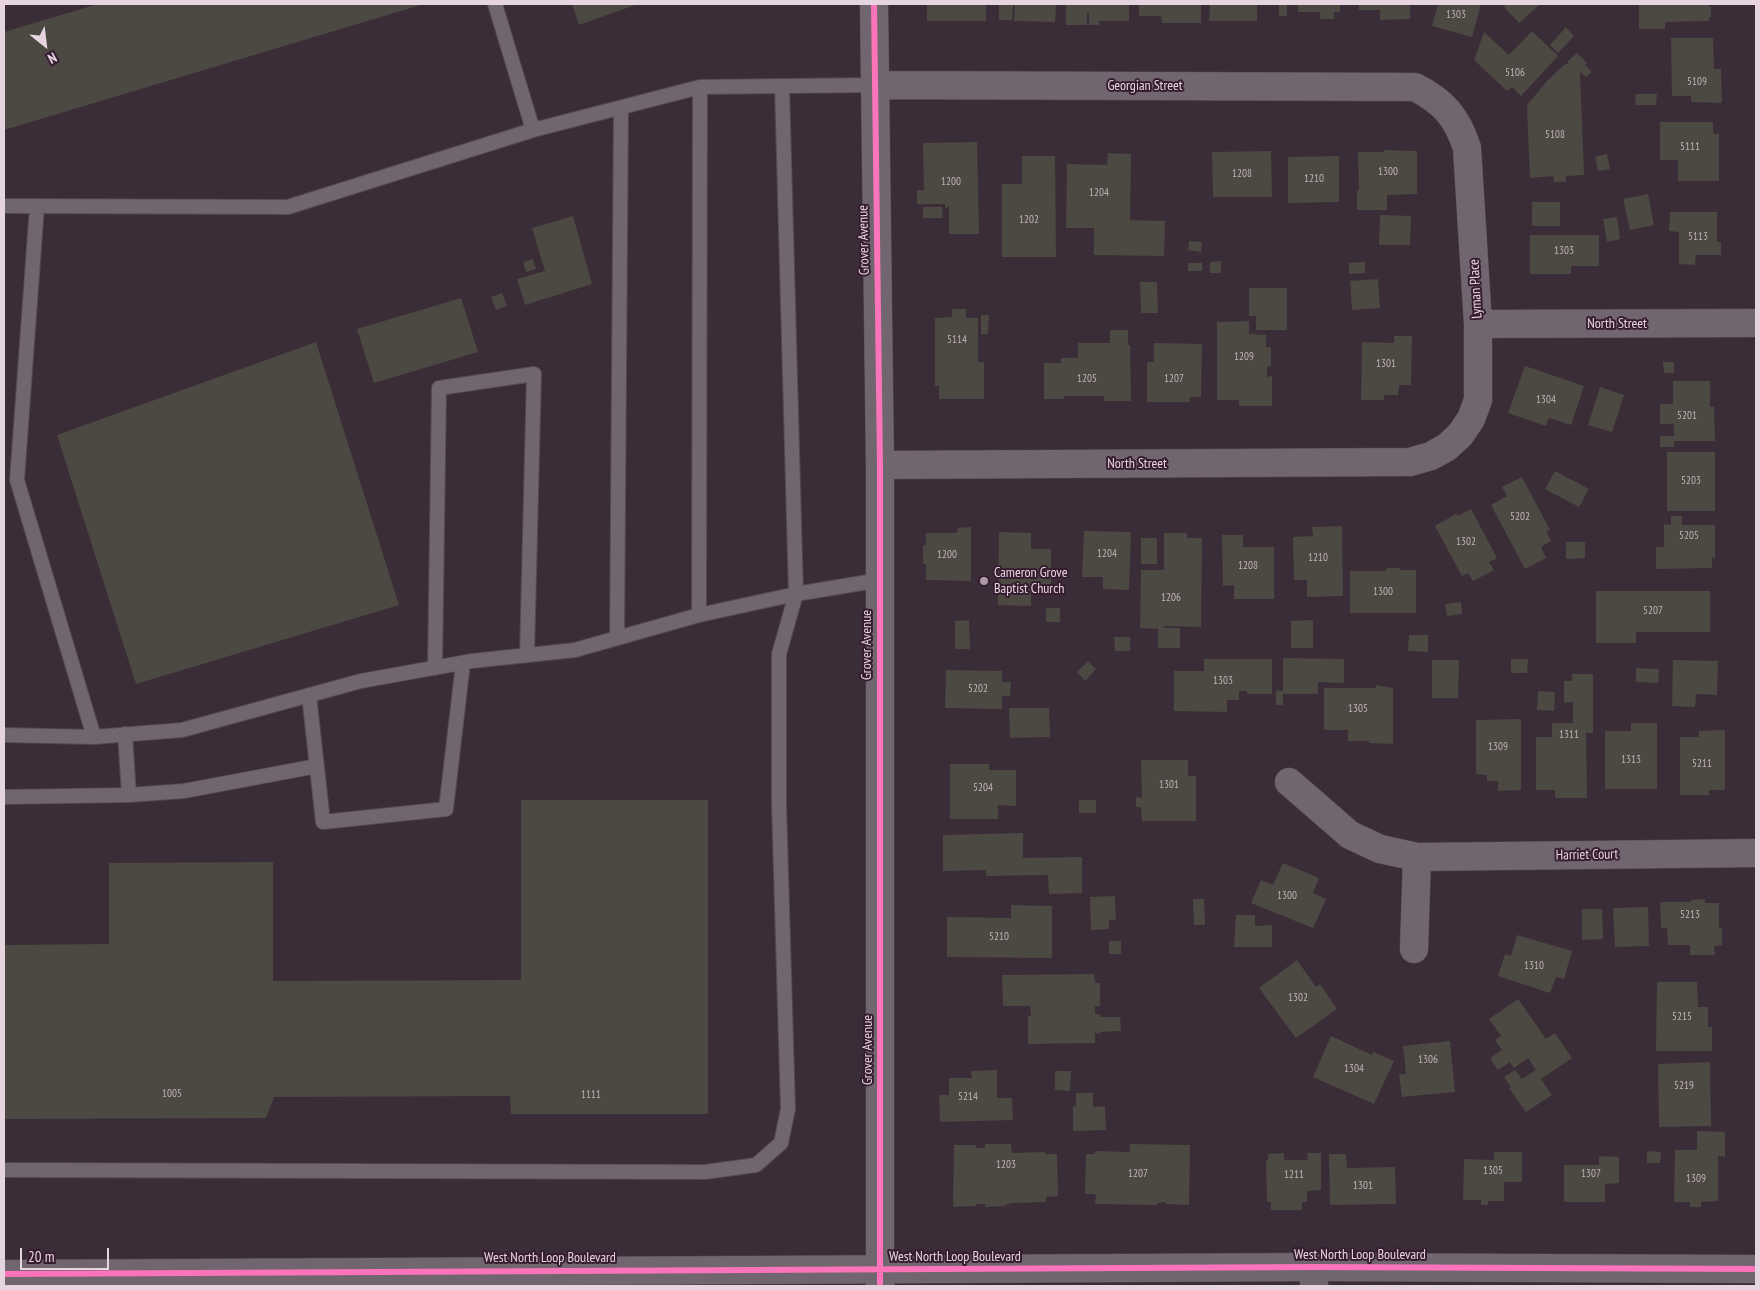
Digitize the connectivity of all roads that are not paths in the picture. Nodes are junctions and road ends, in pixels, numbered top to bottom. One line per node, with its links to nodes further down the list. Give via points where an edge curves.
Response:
1 (495, 4): 8 (lane)
2 (874, 4): 3 (street, Grover Avenue)
3 (874, 85): 4 (lane); 6 (street, Georgian Street); 14 (street, Grover Avenue)
4 (782, 86): 5 (lane); 16 (lane)
5 (700, 87): 7 (lane); 17 (lane)
6 (1415, 87): 12 (street, Lyman Place, via 1444,106 1458,125 1467,148)
7 (621, 108): 8 (lane); 18 (lane)
8 (533, 130): 10 (lane, via 288,207)
9 (4, 206): 10 (lane)
10 (37, 206): 25 (lane, via 17,480)
11 (1756, 323): 12 (street, North Street)
12 (1478, 324): 13 (street, Lyman Place, via 1478,400 1471,419 1447,447 1431,456)
13 (1393, 463): 14 (street, North Street)
14 (880, 465): 15 (street, Grover Avenue)
15 (880, 580): 16 (lane); 37 (street, Grover Avenue)
16 (796, 594): 17 (lane); 33 (lane, via 779,654 779,805 788,1109 781,1143 756,1165 705,1172)
17 (699, 615): 18 (lane)
18 (617, 638): 19 (lane, via 575,650)
19 (527, 655): 20 (lane); 21 (lane, via 534,374 439,388)
20 (463, 663): 21 (lane); 26 (lane, via 446,809 324,822)
21 (435, 668): 22 (lane, via 361,681)
22 (309, 695): 23 (lane, via 182,730); 26 (lane)
23 (125, 734): 25 (lane); 28 (lane)
24 (4, 735): 25 (lane)
25 (94, 737)
26 (317, 766): 28 (lane, via 184,791)
27 (1288, 782): 31 (street, Harriet Court, via 1350,835 1380,849)
28 (129, 795): 29 (lane)
29 (4, 797)
30 (1756, 853): 31 (street, Harriet Court)
31 (1417, 856): 32 (street)
32 (1414, 949)
33 (4, 1170)
34 (1756, 1269): 36 (street, West North Loop Boulevard)
35 (4, 1274): 38 (street, West North Loop Boulevard)
36 (1314, 1277): 37 (street, West North Loop Boulevard)
37 (880, 1278): 38 (street, West North Loop Boulevard)
38 (417, 1279)

